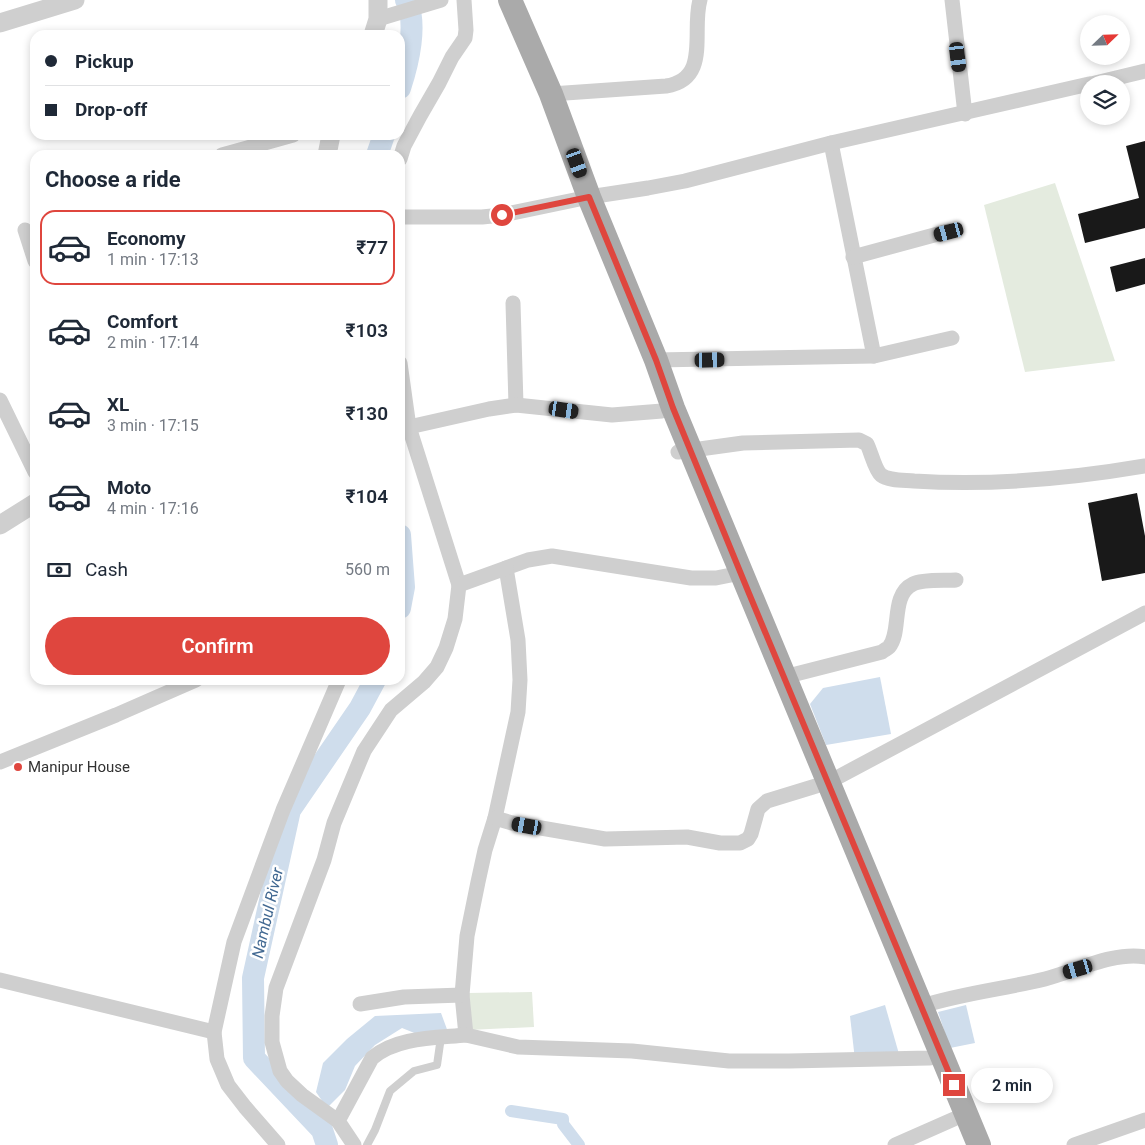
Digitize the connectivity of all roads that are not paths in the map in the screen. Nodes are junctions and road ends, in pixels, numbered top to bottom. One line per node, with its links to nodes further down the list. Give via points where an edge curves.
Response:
1 (75, 0): 9 (street)
2 (378, 0): 10 (street)
3 (441, 0): 10 (street, via 402,12)
4 (464, 0): 19 (street, via 465,38)
5 (496, 0): 20 (main road)
6 (510, 0): 14 (main road)
7 (700, 0): 14 (street, via 696,17 697,54 687,78 666,86)
8 (952, 0): 15 (street)
9 (0, 23)
10 (376, 27)
11 (1145, 71): 12 (street)
12 (1128, 75)
13 (1080, 86): 15 (street)
14 (551, 94): 20 (main road)
15 (965, 114): 17 (street)
16 (275, 140): 18 (street)
17 (832, 143): 20 (street, via 685,181); 25 (street)
18 (240, 150)
19 (403, 150)
20 (583, 199): 21 (street, via 502,215); 29 (main road); 33 (main road)
21 (405, 217)
22 (25, 230): 24 (street)
23 (949, 232): 25 (street)
24 (30, 246)
25 (853, 257): 28 (street)
26 (513, 303): 32 (street)
27 (952, 338): 28 (street)
28 (874, 356): 29 (street)
29 (656, 360): 35 (main road)
30 (405, 399): 34 (street)
31 (0, 400): 36 (street)
32 (516, 404): 33 (street, via 612,415); 34 (street)
33 (662, 411): 35 (main road)
34 (409, 427): 43 (street)
35 (684, 451): 37 (street, via 743,443 858,440 867,444 882,475 927,482 996,483); 41 (main road)
36 (30, 462)
37 (1145, 466)
38 (30, 506): 39 (street)
39 (0, 524)
40 (506, 568): 41 (street, via 552,556 691,578); 43 (street); 50 (street, via 518,640 520,680 518,712)
41 (735, 575): 45 (main road); 49 (main road)
42 (956, 580): 45 (street, via 914,583 907,588 900,599 893,638 882,652)
43 (459, 585): 62 (street, via 455,619 437,667 391,710 364,751 334,823 324,860 276,988 272,1042 280,1071 302,1095)
44 (1145, 613): 49 (street)
45 (784, 677): 49 (main road)
46 (185, 685): 48 (street)
47 (337, 685): 56 (street, via 283,810 234,942)
48 (0, 762)
49 (823, 785): 50 (street, via 762,804 751,834 740,843 687,837 605,839); 55 (main road); 59 (main road)
50 (495, 818): 53 (street, via 470,922)
51 (1145, 957): 55 (street, via 1125,955 1046,978)
52 (0, 980): 56 (street)
53 (462, 995): 54 (street, via 404,997); 57 (street)
54 (360, 1004)
55 (922, 1006): 59 (main road)
56 (214, 1032): 63 (street, via 217,1059 228,1085)
57 (466, 1035): 58 (street); 59 (street, via 518,1047 632,1051 729,1061)
58 (441, 1037): 62 (street, via 398,1044 379,1051 372,1058); 65 (lane, via 436,1065 414,1071 390,1092)
59 (936, 1057): 60 (main road); 68 (main road)
60 (954, 1119): 66 (street); 67 (main road)
61 (1145, 1120): 69 (street)
62 (338, 1121): 64 (street)
63 (278, 1145)
64 (354, 1145)
65 (367, 1145)
66 (895, 1145)
67 (964, 1145)
68 (979, 1145)
69 (1074, 1145)

